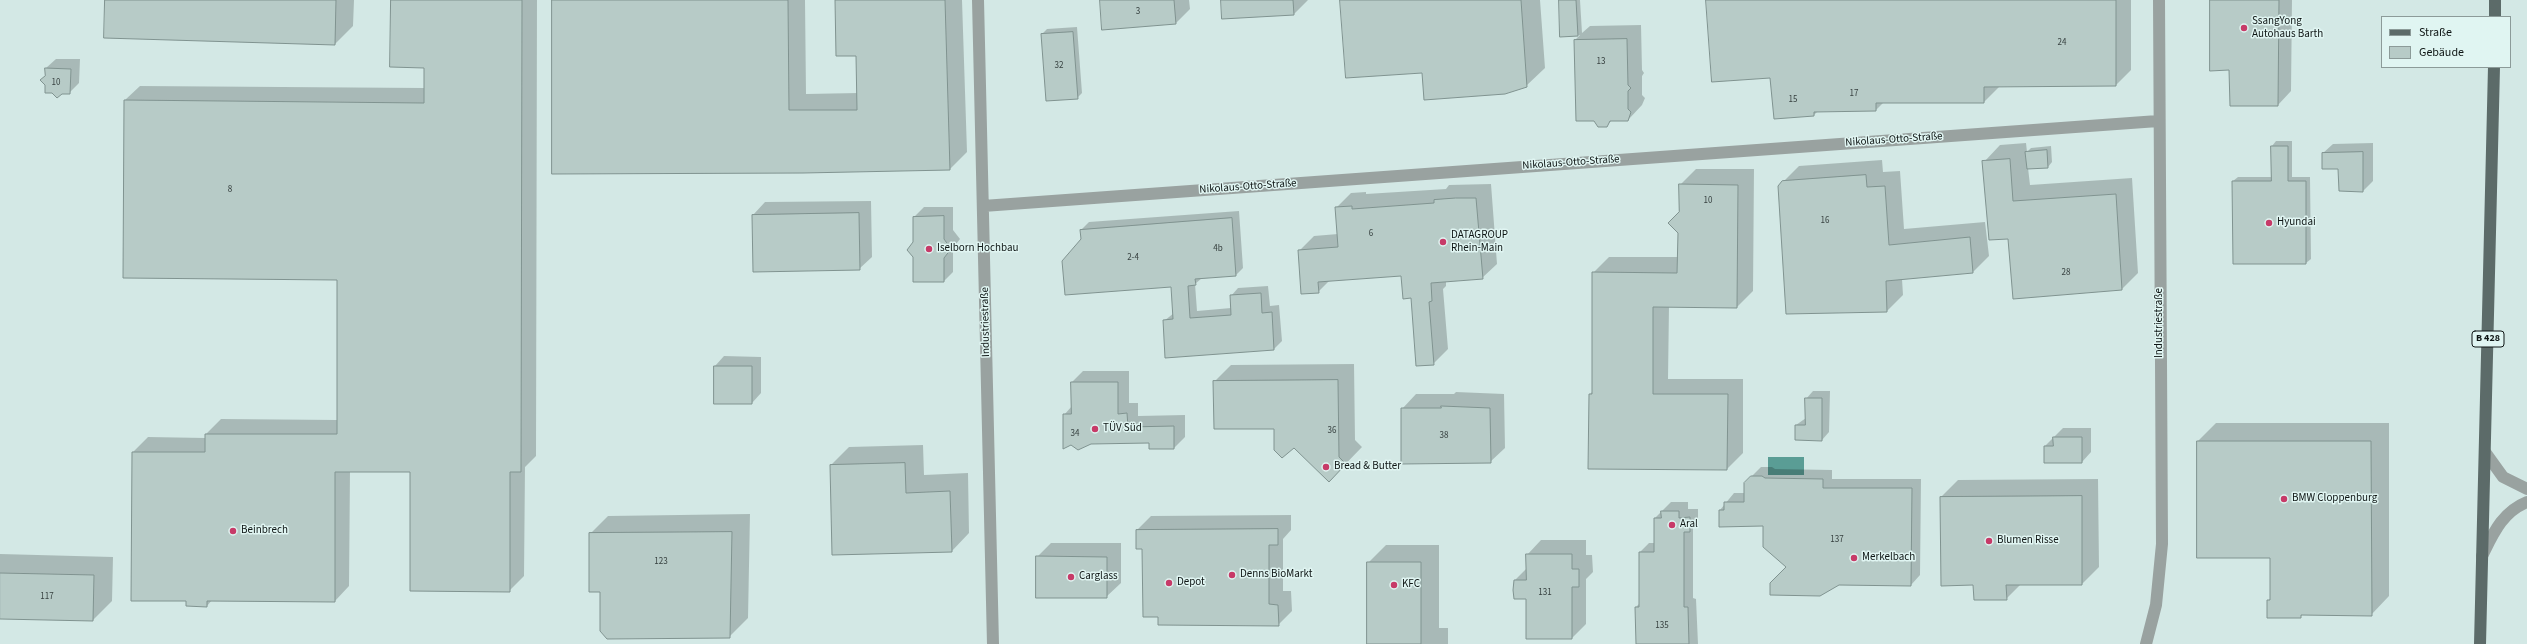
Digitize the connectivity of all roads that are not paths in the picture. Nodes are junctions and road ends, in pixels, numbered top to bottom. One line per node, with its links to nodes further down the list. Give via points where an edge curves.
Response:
1 (978, 0): 7 (street, Industriestraße)
2 (2159, 0): 6 (street, Industriestraße)
3 (2495, 0): 4 (main road)
4 (2494, 16)
5 (2494, 68): 8 (main road, B 428)
6 (2158, 121): 7 (street, Nikolaus-Otto-Straße); 13 (street, Industriestraße, via 2162,544 2156,605)
7 (983, 206): 12 (street, Industriestraße)
8 (2485, 452): 9 (street, via 2503,477); 11 (main road, B 428)
9 (2527, 490)
10 (2527, 502): 11 (street, via 2519,505 2498,524)
11 (2482, 556): 14 (main road, B 428)
12 (993, 644)
13 (2146, 644)
14 (2480, 644)

